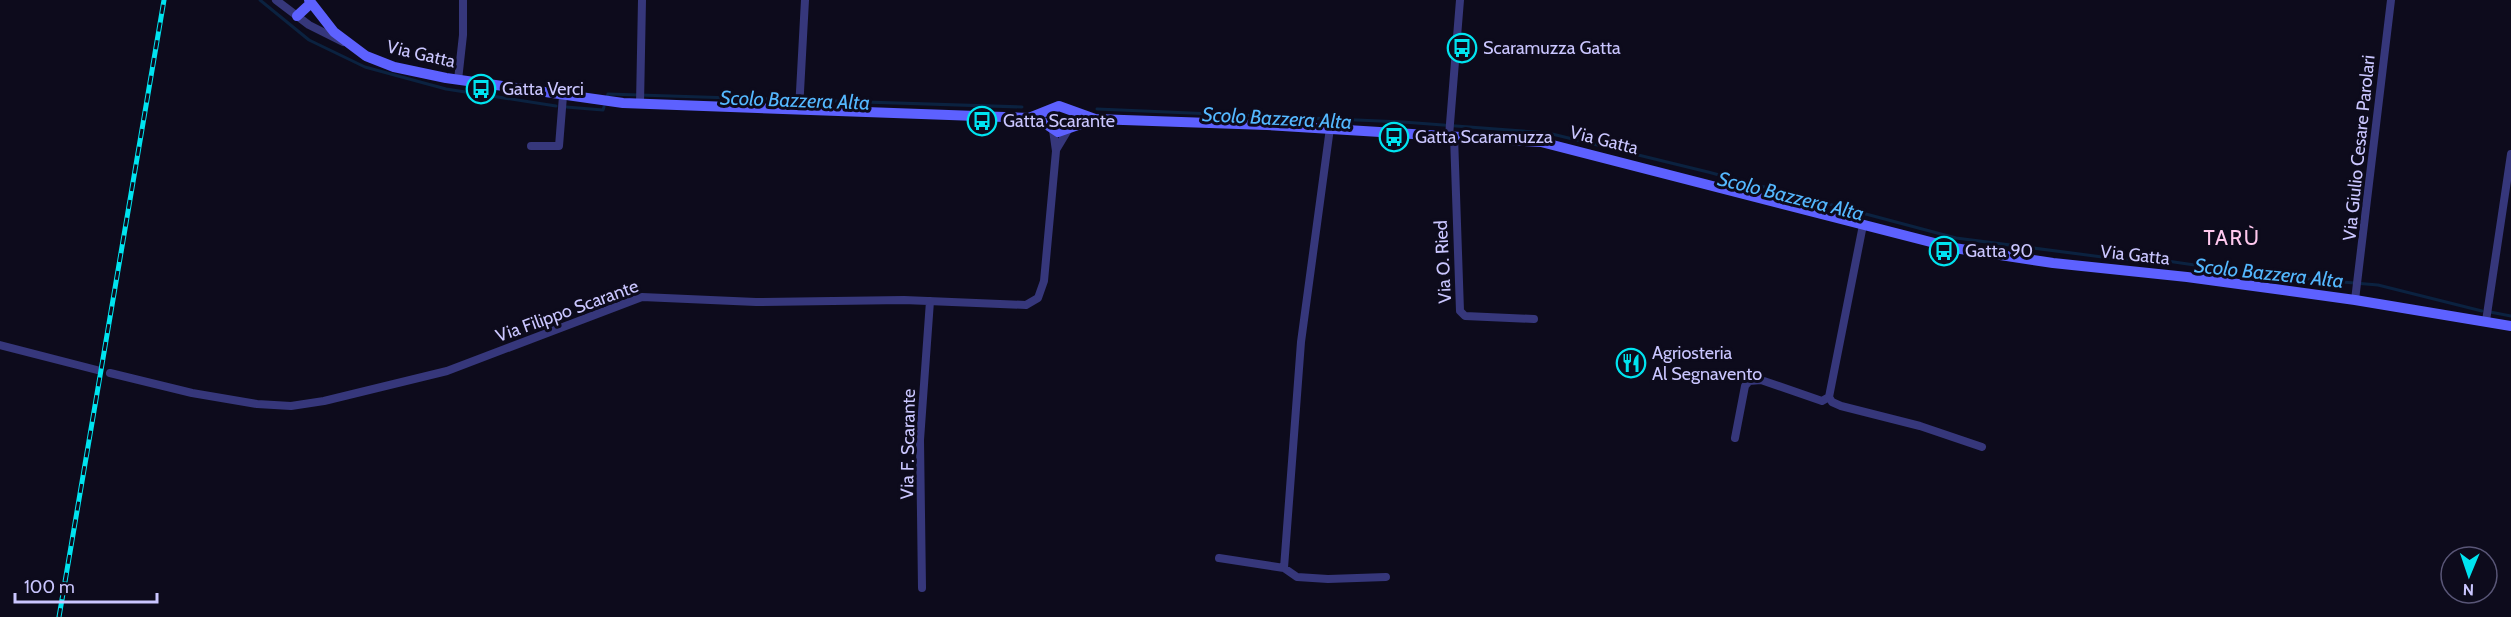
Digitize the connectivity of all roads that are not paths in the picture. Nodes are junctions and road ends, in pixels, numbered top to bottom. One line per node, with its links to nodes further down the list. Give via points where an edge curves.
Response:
1 (276, 0): 8 (street, Via Gatta)
2 (463, 0): 10 (street)
3 (642, 0): 12 (street)
4 (805, 0): 13 (street)
5 (1460, 0): 21 (street)
6 (2391, 0): 26 (street, Via Giulio Cesare Parolari)
7 (310, 1): 8 (street, Via Gatta); 9 (street, Via Gatta)
8 (297, 16): 9 (street, Via Gatta)
9 (346, 43): 10 (street, Via Gatta, via 394,67)
10 (458, 80): 11 (street, Via Gatta)
11 (563, 96): 12 (street, Via Gatta); 22 (street, via 559,146)
12 (640, 98): 13 (street, Via Gatta)
13 (799, 107): 16 (street, Via Gatta)
14 (1050, 111): 15 (street, Via Gatta, via 1064,106); 16 (street, Via Gatta); 18 (street, via 1047,121)
15 (1072, 113): 17 (street, Via Gatta); 20 (street)
16 (1029, 118): 18 (street, Via Gatta)
17 (1095, 119): 19 (street, Via Gatta); 20 (street, Via Gatta)
18 (1051, 128): 20 (street, Via Gatta, via 1058,132); 23 (street, Via Filippo Scarante)
19 (1330, 128): 21 (street, Via Gatta); 38 (street, via 1303,325)
20 (1069, 130): 23 (street, Via Filippo Scarante)
21 (1452, 136): 25 (street, Via Gatta, via 1555,145); 28 (street, Via O. Ried, via 1460,311 1465,316)
22 (531, 146)
23 (1056, 151): 27 (street, Via Filippo Scarante, via 1044,281 1038,298 1020,306)
24 (2511, 153): 29 (street)
25 (1863, 225): 26 (street, Via Gatta, via 1985,253); 34 (street)
26 (2356, 294): 29 (street, Via Gatta)
27 (930, 301): 33 (street, Via Filippo Scarante, via 756,302 642,297 447,371 291,406 192,393); 40 (street, Via F. Scarante, via 920,440)
28 (1534, 319)
29 (2486, 321): 30 (street, Via Gatta)
30 (2511, 326)
31 (0, 345): 32 (street)
32 (97, 370)
33 (110, 374)
34 (1829, 397): 35 (street, via 1822,401 1761,380 1749,381); 36 (street, via 1841,406)
35 (1735, 438)
36 (1982, 447)
37 (1218, 558): 38 (street)
38 (1284, 568): 39 (street, via 1297,576 1328,579)
39 (1386, 577)
40 (922, 588)

